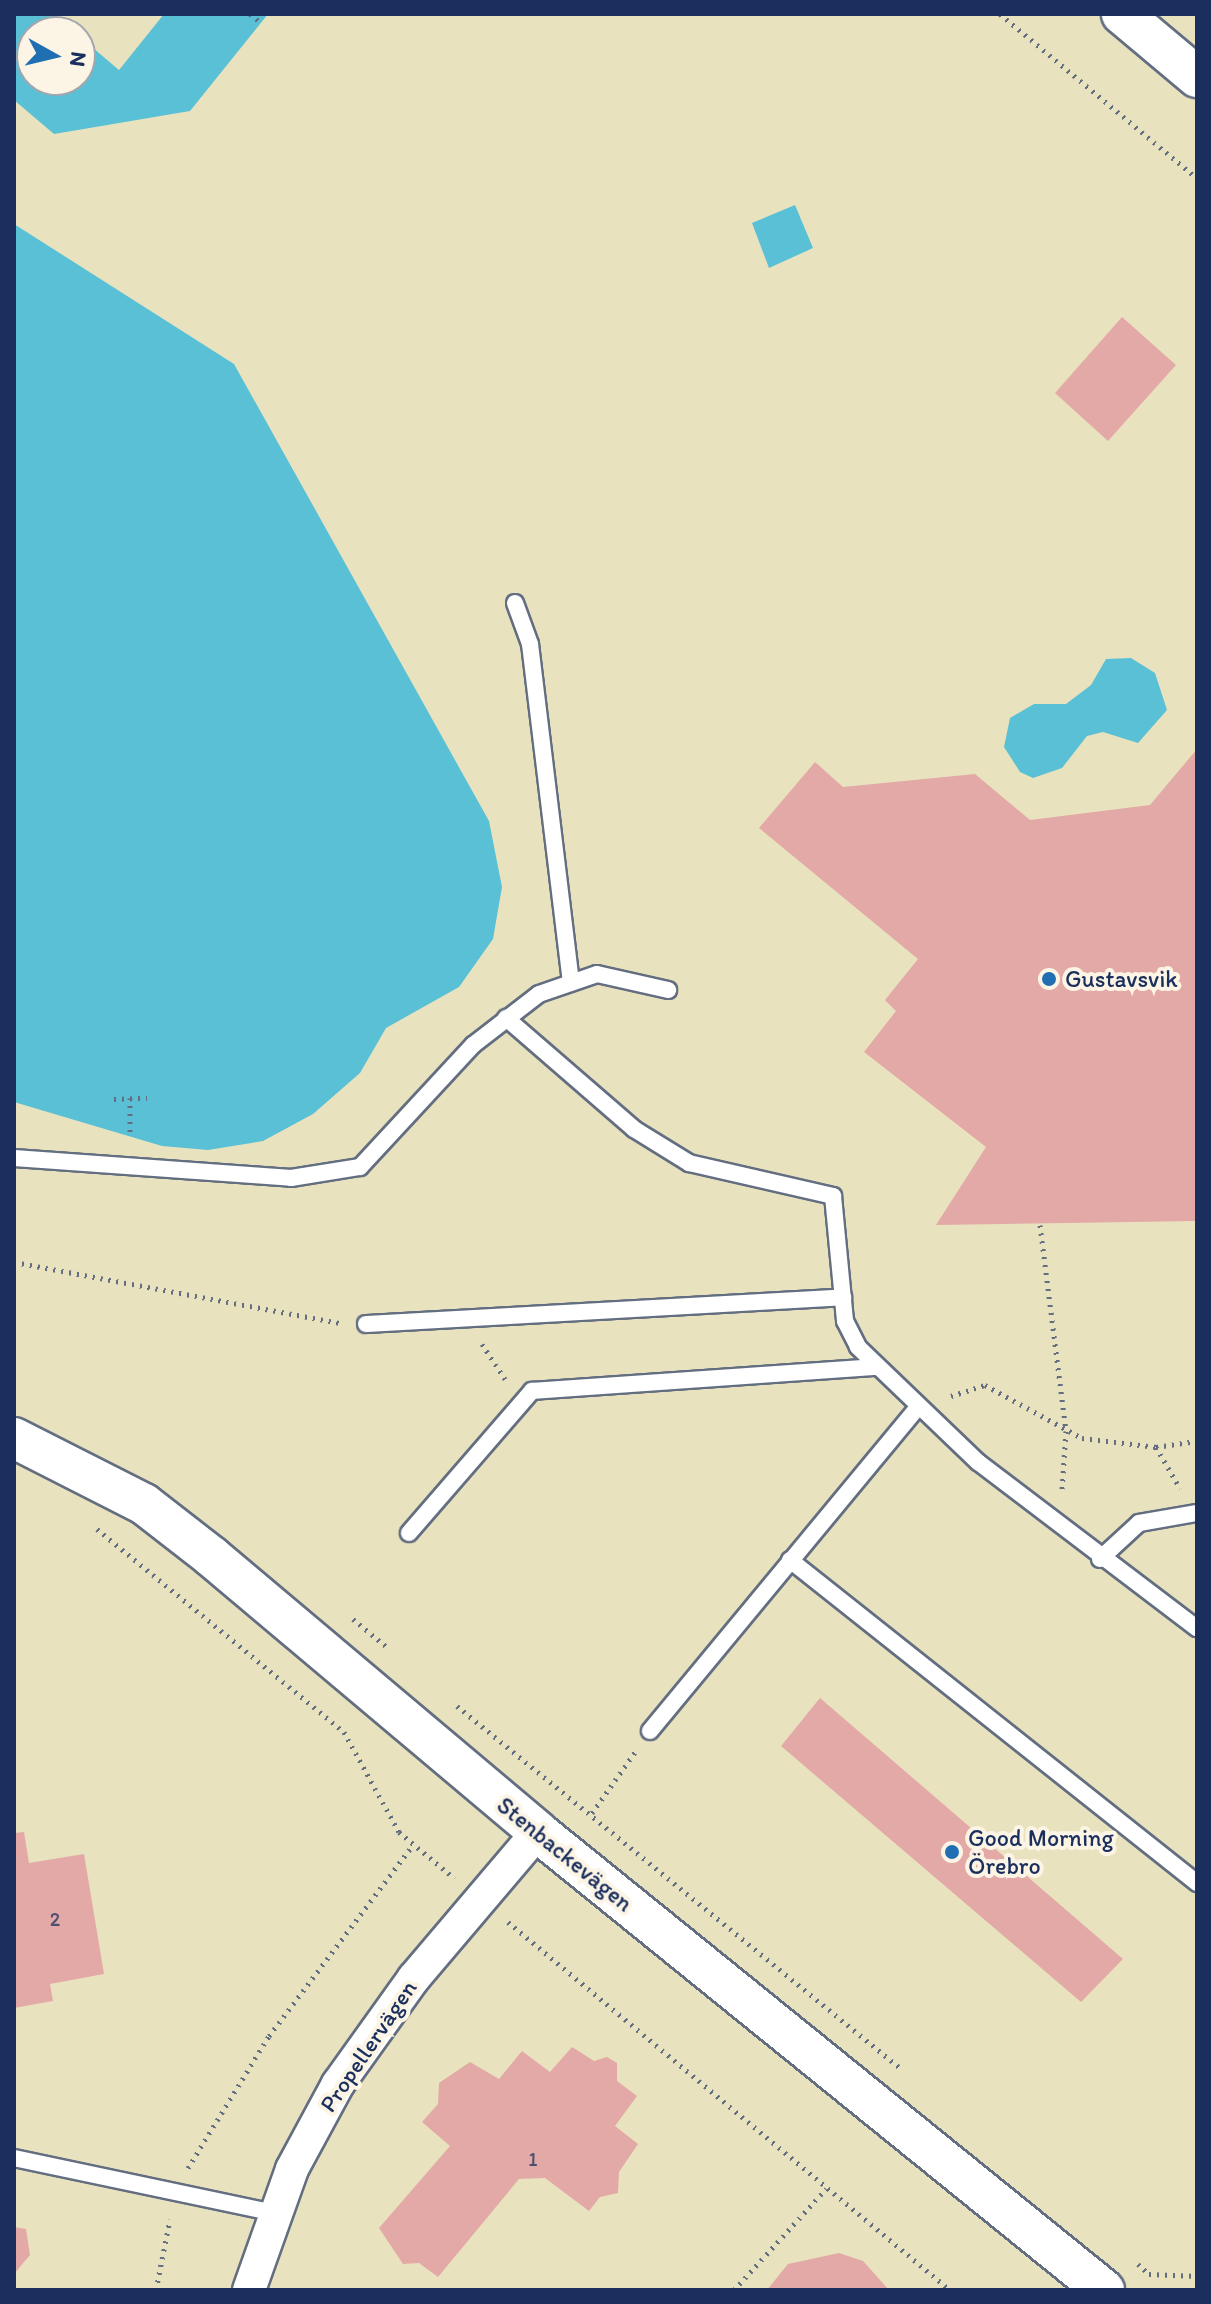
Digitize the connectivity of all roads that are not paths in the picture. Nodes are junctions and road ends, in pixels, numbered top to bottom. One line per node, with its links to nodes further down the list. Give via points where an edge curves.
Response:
1 (1122, 14): 2 (street)
2 (1197, 77)
3 (515, 603): 4 (lane, via 530,644)
4 (571, 983): 5 (lane, via 597,974); 6 (lane)
5 (668, 990)
6 (506, 1018): 7 (lane, via 360,1167 291,1178); 8 (lane, via 634,1129 689,1163 833,1196)
7 (14, 1158)
8 (843, 1297): 9 (lane); 10 (lane, via 845,1321)
9 (366, 1324)
10 (876, 1367): 11 (lane); 14 (lane, via 532,1391)
11 (916, 1409): 15 (lane); 16 (lane)
12 (14, 1438): 19 (street, Stenbackevägen, via 144,1504)
13 (1196, 1513): 15 (lane, via 1139,1523)
14 (409, 1533)
15 (1100, 1559): 17 (lane)
16 (790, 1560): 18 (lane); 20 (lane)
17 (1197, 1628)
18 (650, 1731)
19 (538, 1832): 22 (street, Propellervägen, via 414,1978 338,2084); 24 (street, Stenbackevägen)
20 (1197, 1883)
21 (14, 2158): 22 (lane, via 180,2187)
22 (275, 2213): 23 (street, Propellervägen)
23 (249, 2290)
24 (1104, 2290)

